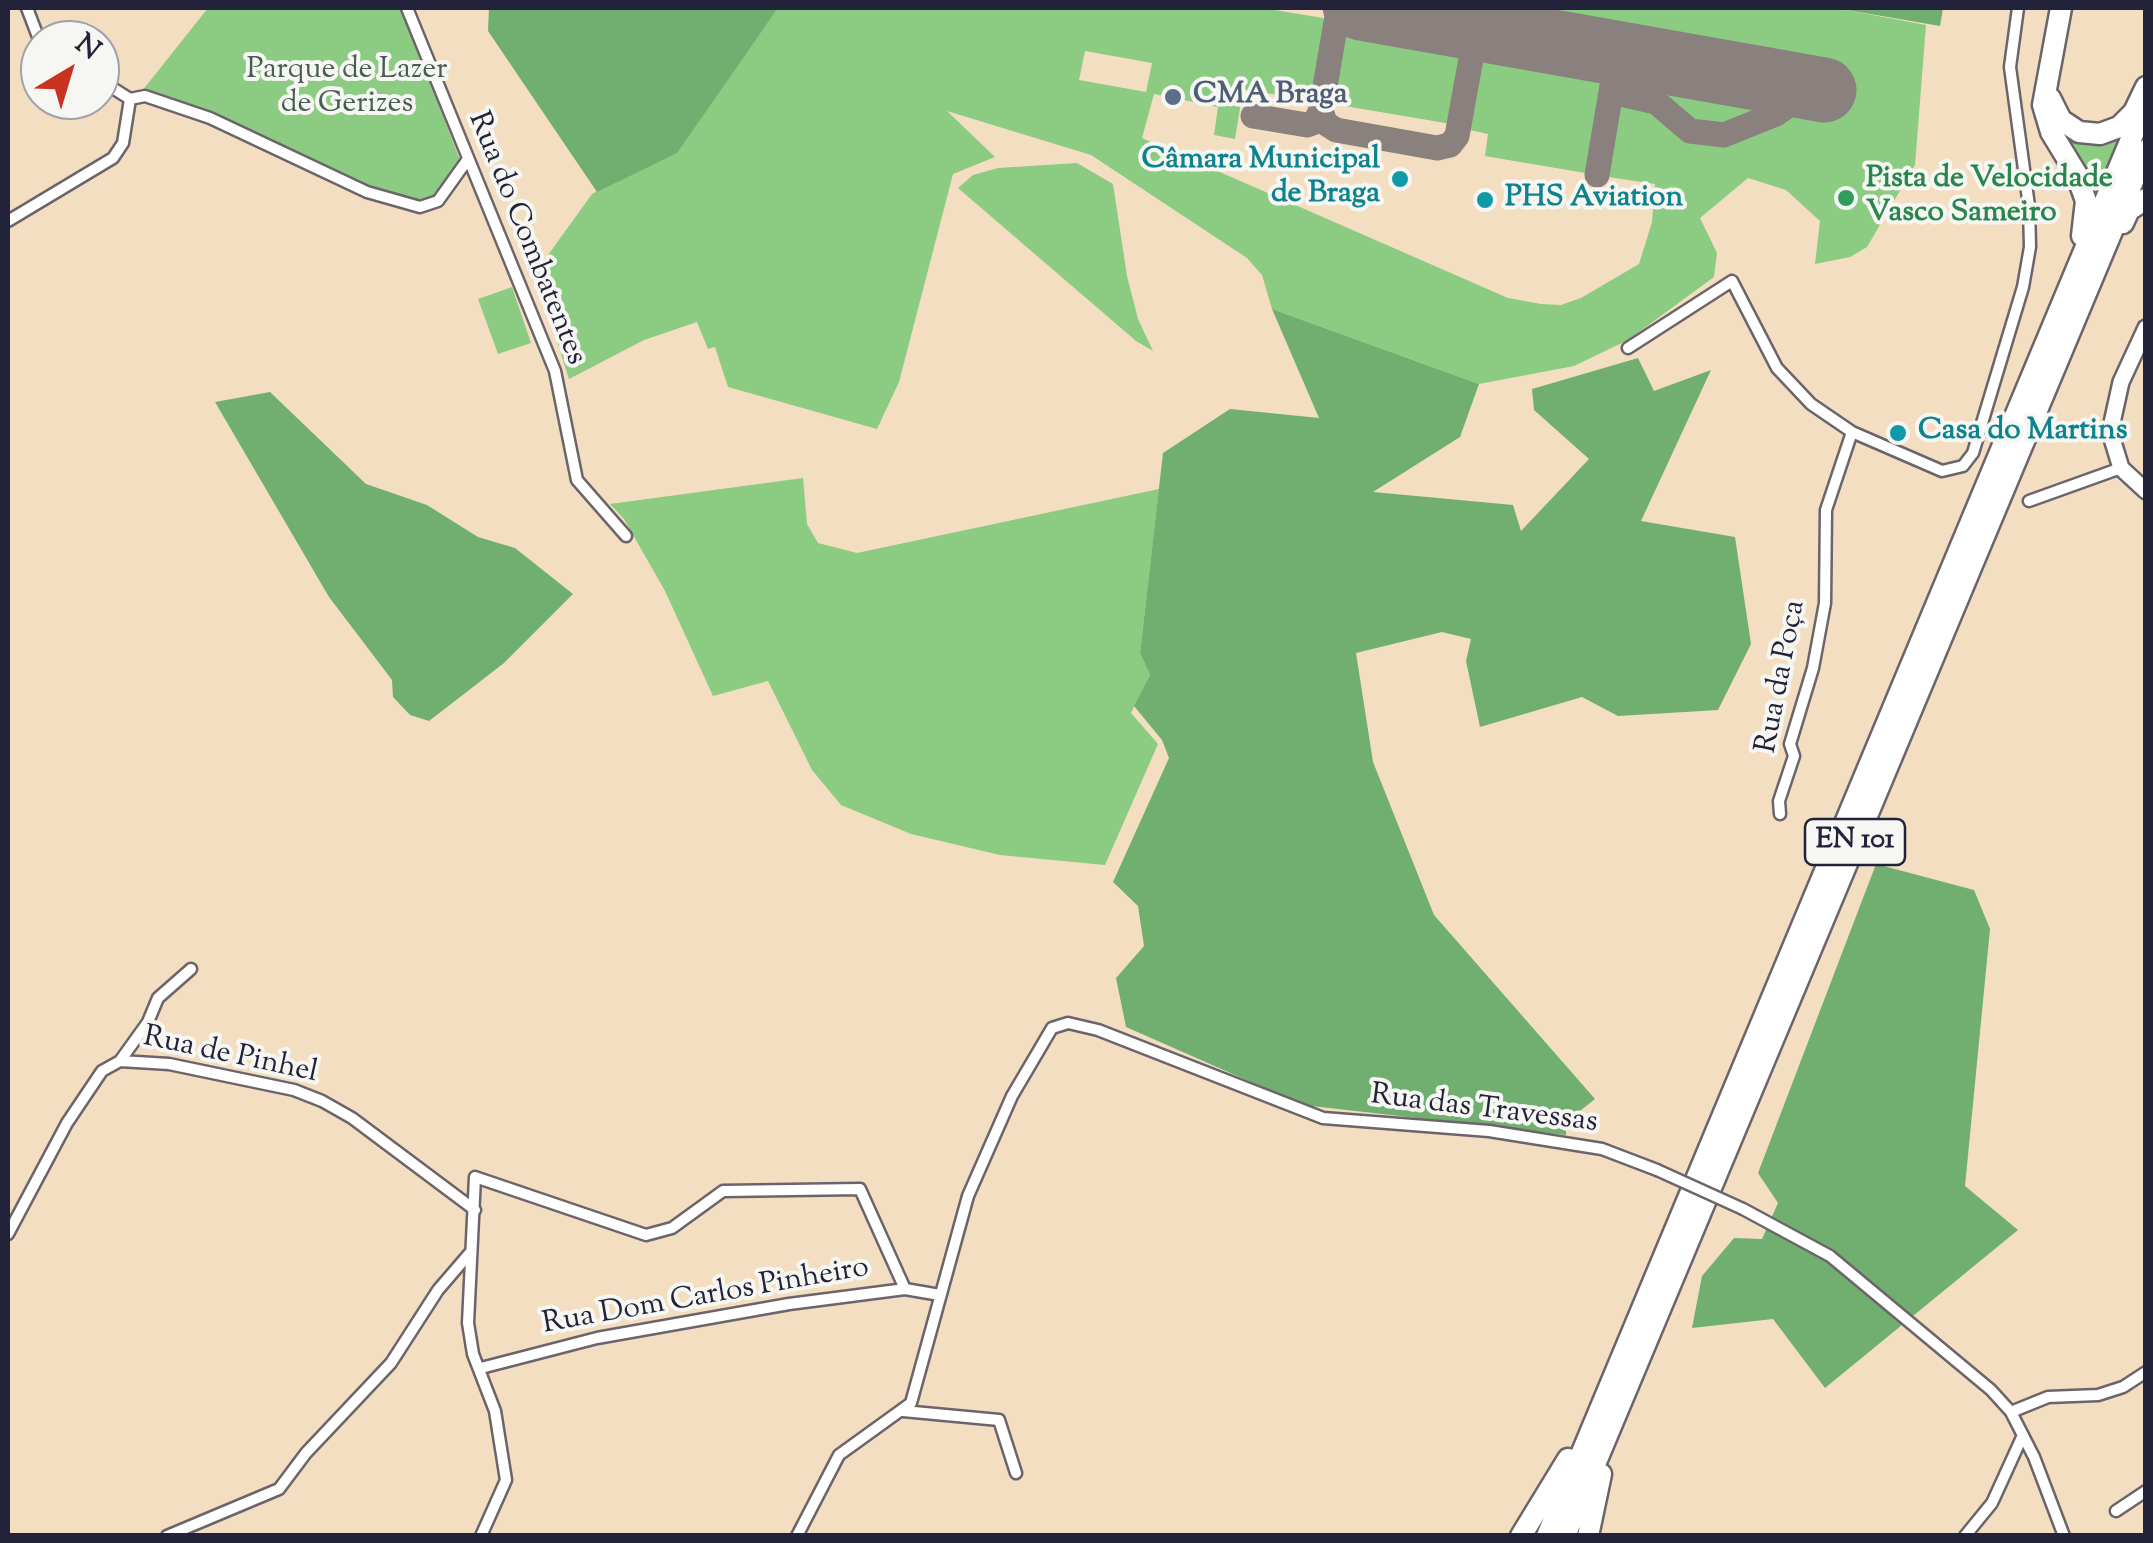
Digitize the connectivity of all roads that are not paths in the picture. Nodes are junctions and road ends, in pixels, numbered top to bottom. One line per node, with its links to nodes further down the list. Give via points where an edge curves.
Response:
1 (407, 8): 10 (street, Rua do Combatentes)
2 (2018, 8): 17 (street, via 2010,67 2030,247 1972,453 1963,466 1942,471)
3 (2060, 8): 4 (highway)
4 (2048, 82): 5 (highway, via 2061,120 2079,132 2100,134 2119,128); 14 (highway, via 2043,106 2050,132 2086,201)
5 (2146, 86)
6 (120, 93): 7 (street)
7 (130, 99): 10 (street, via 145,96 210,118 368,192 420,207 438,202); 12 (street, via 123,143 113,158)
8 (2146, 103): 14 (highway, EN 101)
9 (2146, 150): 13 (highway, EN 101)
10 (468, 159): 21 (street, Rua do Combatentes, via 555,371 577,480)
11 (2146, 199): 13 (highway, via 2130,210)
12 (8, 222)
13 (2092, 277): 28 (highway, EN 101)
14 (2067, 290): 31 (highway, EN 101)
15 (2146, 328): 18 (street, via 2112,409 2110,432)
16 (1628, 348): 17 (street, via 1732,280 1777,368 1811,404)
17 (1852, 432): 22 (street, Rua da Poça, via 1826,510 1825,602)
18 (2121, 468): 19 (street); 20 (street)
19 (2146, 491)
20 (2029, 501)
21 (626, 536)
22 (1780, 814)
23 (192, 969): 24 (street, via 158,998)
24 (120, 1061): 25 (street, Rua de Pinhel, via 169,1064 322,1100); 26 (street, via 102,1072 67,1123)
25 (475, 1210): 27 (street); 29 (street, via 475,1177 646,1234 672,1228 722,1191 860,1188)
26 (8, 1234)
27 (469, 1254): 32 (street, via 468,1323); 40 (street, via 391,1363 279,1489)
28 (1671, 1283): 45 (highway, EN 101); 46 (highway, via 1600,1478)
29 (904, 1288): 30 (street, Rua Dom Carlos Pinheiro); 32 (street, Rua Dom Carlos Pinheiro, via 597,1338)
30 (940, 1294): 34 (street, via 917,1386); 35 (street, Rua das Travessas, bridge, via 968,1196 1012,1096 1052,1028 1068,1023 1323,1118 1489,1131 1602,1149 1657,1170 1830,1256)
31 (1646, 1301): 43 (highway, via 1630,1319 1569,1458); 44 (highway, EN 101)
32 (481, 1368): 41 (street, via 506,1480)
33 (2146, 1372): 35 (street, via 2098,1395 2048,1397)
34 (903, 1412): 37 (street, via 999,1420); 42 (street, via 839,1455)
35 (2012, 1412): 36 (street, Rua das Travessas)
36 (2022, 1435): 47 (street, via 1992,1503); 48 (street, Rua das Travessas)
37 (1016, 1474)
38 (2146, 1491): 39 (street)
39 (2116, 1512)
40 (167, 1536)
41 (481, 1536)
42 (797, 1536)
43 (1521, 1536)
44 (1546, 1536)
45 (1564, 1536)
46 (1588, 1536)
47 (1965, 1536)
48 (2064, 1536)

